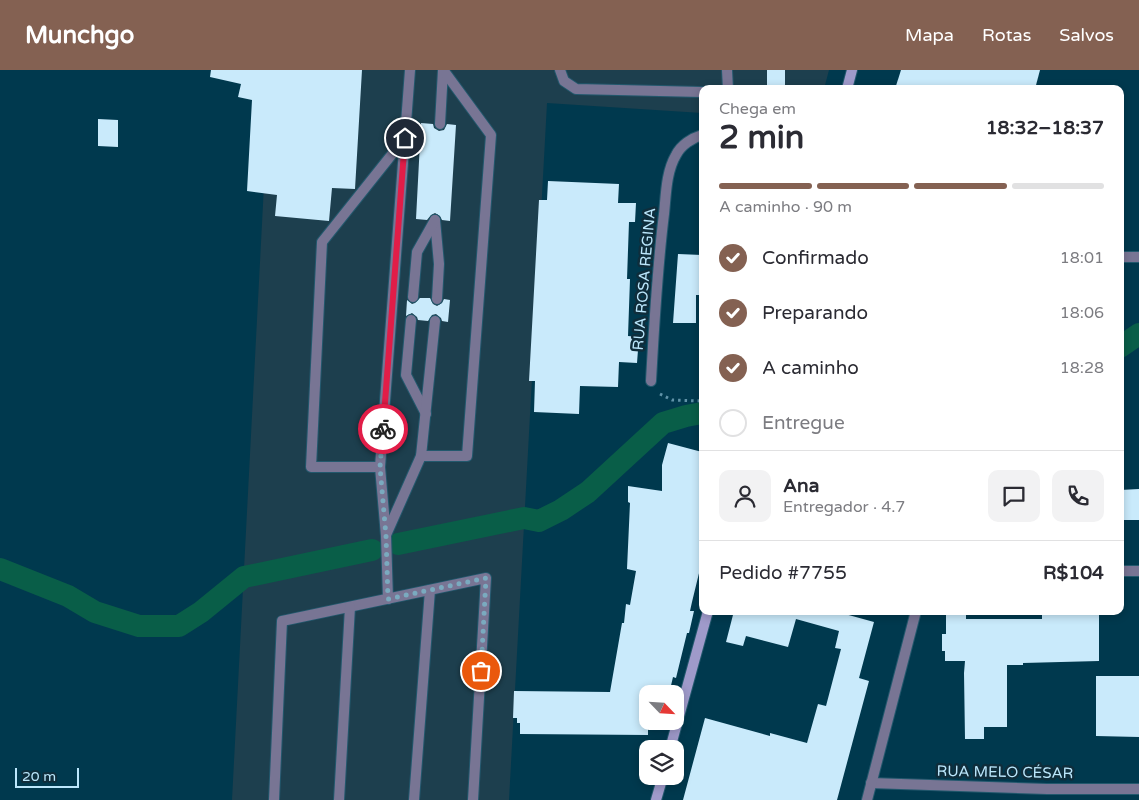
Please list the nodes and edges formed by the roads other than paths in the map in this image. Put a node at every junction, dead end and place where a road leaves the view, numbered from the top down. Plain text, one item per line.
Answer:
1 (410, 70) edge
2 (560, 70) edge
3 (727, 70) edge
4 (852, 70) edge
5 (443, 71) edge
6 (728, 85) edge
7 (848, 85) edge
8 (699, 92) edge
9 (440, 124) dead end
10 (699, 136) edge
11 (405, 138) junction
12 (1124, 257) edge
13 (1139, 257) edge
14 (413, 297) dead end
15 (437, 299) dead end
16 (411, 320) dead end
17 (435, 321) dead end
18 (651, 382) road end
19 (426, 414) junction
20 (421, 456) junction
21 (380, 467) junction
22 (386, 536) junction
23 (1124, 571) edge
24 (1139, 571) edge
25 (430, 590) junction
26 (388, 599) junction
27 (350, 607) junction
28 (707, 615) edge
29 (915, 615) edge
30 (672, 740) edge
31 (871, 783) junction
32 (660, 785) edge
33 (1139, 788) edge
34 (274, 800) edge
35 (339, 800) edge
36 (414, 800) edge
37 (473, 800) edge
38 (656, 800) edge
39 (867, 800) edge

1 - 11 street
2 - 8 street
3 - 6 street
4 - 7 street
5 - 9 street
5 - 20 street
10 - 18 street, RUA ROSA REGINA
11 - 21 street
11 - 21 street
12 - 13 street
14 - 15 street
16 - 19 street
17 - 19 street
19 - 20 street
20 - 22 street
21 - 22 street
22 - 26 street
23 - 24 street
25 - 26 street
25 - 36 street
25 - 37 street
26 - 27 street
27 - 34 street
27 - 35 street
28 - 30 street
29 - 31 street
31 - 33 street, RUA MELO CÉSAR
31 - 39 street
32 - 38 street

